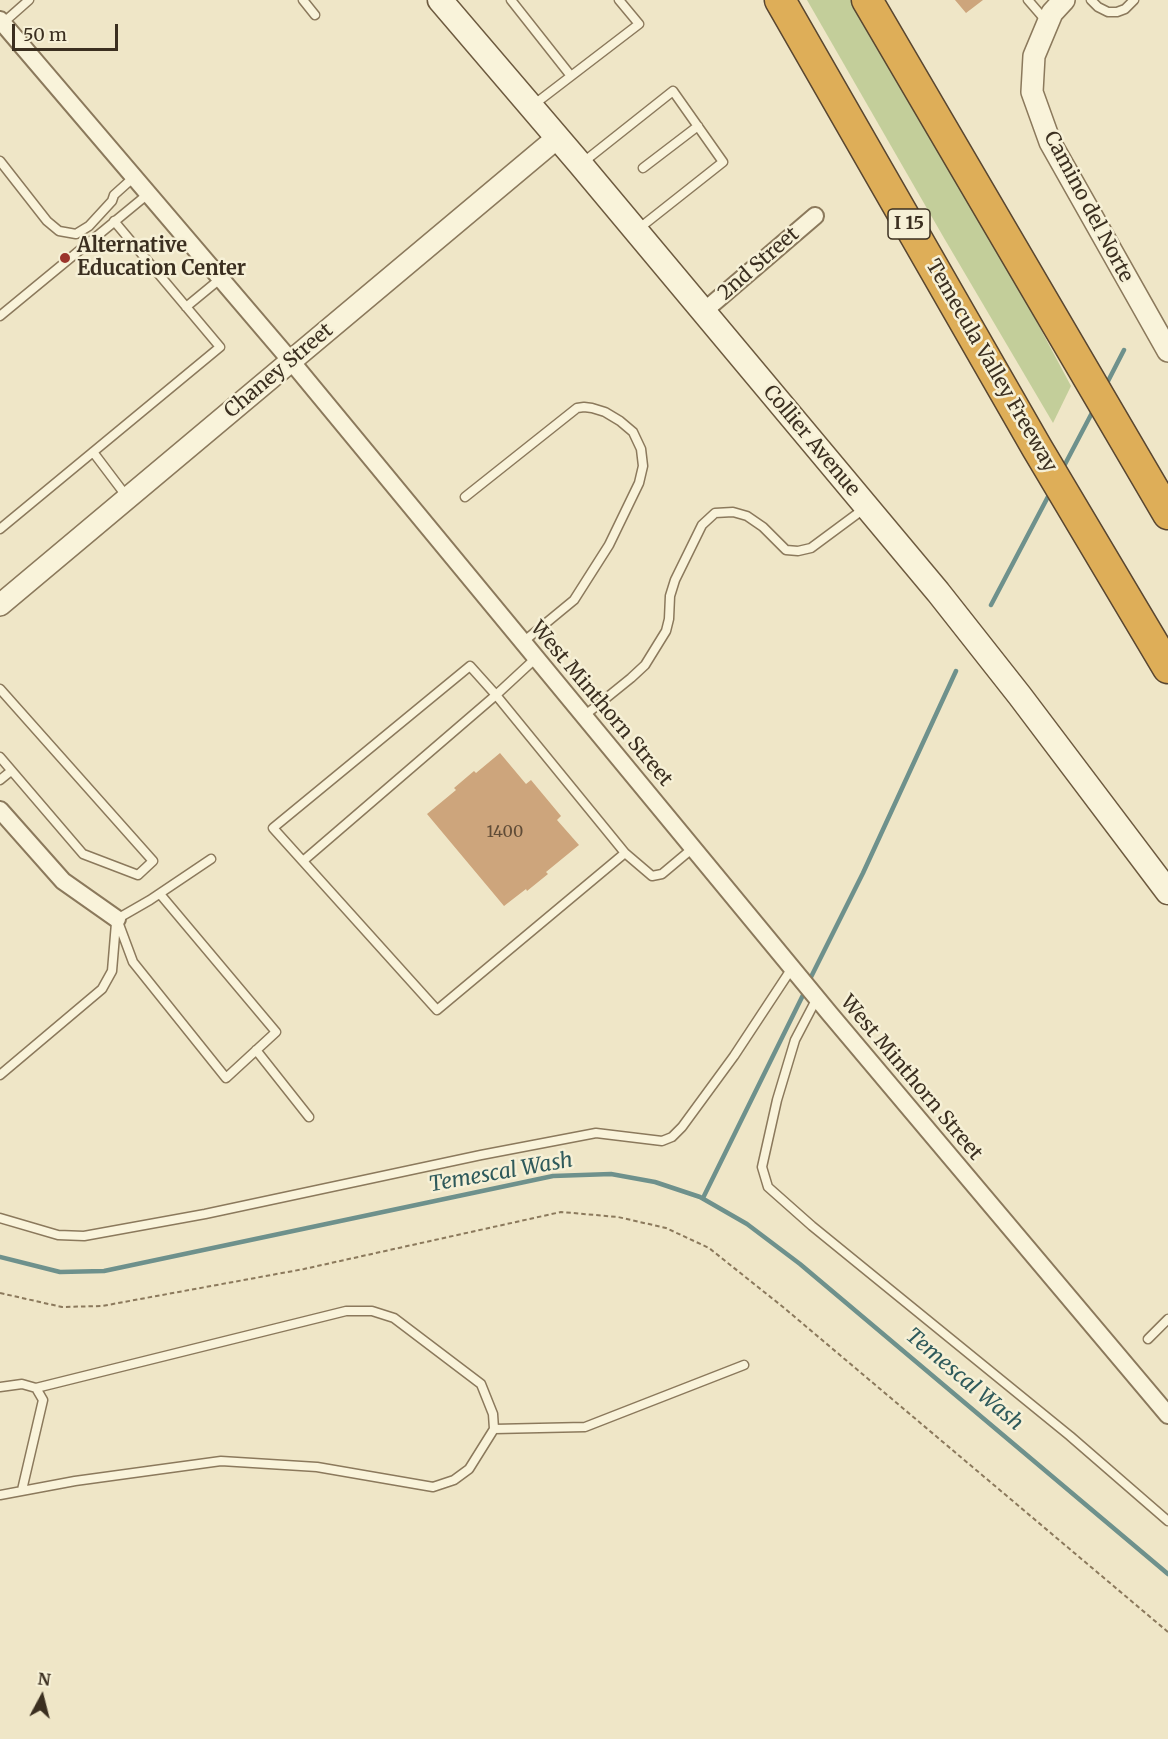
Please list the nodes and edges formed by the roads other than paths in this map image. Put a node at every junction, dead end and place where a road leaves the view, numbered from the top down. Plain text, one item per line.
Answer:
1 (29, 0) edge
2 (303, 0) edge
3 (440, 0) edge
4 (511, 0) edge
5 (619, 0) edge
6 (780, 0) edge
7 (867, 0) edge
8 (1028, 0) edge
9 (1064, 0) edge
10 (1091, 0) edge
11 (1134, 0) edge
12 (315, 15) dead end
13 (1, 22) edge
14 (1048, 23) junction
15 (570, 76) junction
16 (531, 106) junction
17 (698, 126) junction
18 (557, 138) junction
19 (0, 160) edge
20 (581, 165) junction
21 (643, 168) dead end
22 (134, 177) junction
23 (148, 194) junction
24 (815, 216) dead end
25 (114, 221) junction
26 (636, 231) junction
27 (220, 279) junction
28 (186, 308) junction
29 (703, 312) junction
30 (0, 316) edge
31 (1168, 351) edge
32 (291, 361) junction
33 (93, 452) junction
34 (465, 497) dead end
35 (128, 498) junction
36 (867, 507) junction
37 (1168, 514) edge
38 (0, 529) edge
39 (5, 597) edge
40 (523, 642) junction
41 (536, 658) junction
42 (1168, 668) edge
43 (0, 689) edge
44 (496, 695) junction
45 (584, 716) junction
46 (0, 757) edge
47 (11, 771) junction
48 (0, 780) edge
49 (0, 810) edge
50 (693, 848) junction
51 (625, 853) junction
52 (212, 858) dead end
53 (303, 861) junction
54 (1168, 892) edge
55 (160, 894) junction
56 (117, 919) junction
57 (787, 963) junction
58 (817, 998) junction
59 (256, 1050) junction
60 (0, 1075) edge
61 (309, 1118) dead end
62 (0, 1218) edge
63 (1168, 1319) edge
64 (1148, 1339) dead end
65 (744, 1365) dead end
66 (0, 1387) edge
67 (36, 1388) junction
68 (1168, 1416) edge
69 (494, 1429) junction
70 (22, 1490) junction
71 (0, 1495) edge
72 (1168, 1521) edge

1 - 13 lane
2 - 12 lane
3 - 16 main road, Collier Avenue
4 - 15 lane
5 - 15 lane
6 - 42 highway, Temecula Valley Freeway / I 15
7 - 37 highway
8 - 14 lane
9 - 14 street
10 - 11 lane
13 - 22 street, West Minthorn Street
14 - 31 street, Camino del Norte
15 - 16 lane
16 - 18 main road, Collier Avenue
17 - 20 lane
17 - 21 lane
17 - 26 lane
18 - 20 main road, Collier Avenue
18 - 32 street, Chaney Street
19 - 22 lane
20 - 26 main road, Collier Avenue
22 - 23 street, West Minthorn Street
23 - 25 lane
23 - 27 street, West Minthorn Street
24 - 29 street, 2nd Street
25 - 28 lane
25 - 30 lane
26 - 29 main road, Collier Avenue
27 - 28 lane
27 - 32 street, West Minthorn Street
28 - 33 lane
29 - 36 main road, Collier Avenue
32 - 35 street, Chaney Street
32 - 40 street, West Minthorn Street
33 - 35 lane
33 - 38 lane
34 - 40 lane
35 - 39 street, Chaney Street
36 - 45 lane
36 - 54 main road, Collier Avenue
40 - 41 street, West Minthorn Street
41 - 44 lane
41 - 45 street, West Minthorn Street
43 - 47 lane
44 - 51 lane
44 - 53 lane
44 - 53 lane
45 - 50 street, West Minthorn Street
46 - 47 lane
47 - 48 lane
49 - 56 street
50 - 51 lane
50 - 57 street, West Minthorn Street
51 - 53 lane
52 - 55 lane
55 - 56 lane
55 - 59 lane
56 - 59 lane
56 - 60 lane
57 - 58 street, West Minthorn Street
57 - 62 lane
58 - 68 street, West Minthorn Street
58 - 72 lane
59 - 61 lane
63 - 64 lane
65 - 69 lane
66 - 67 lane
67 - 69 lane
67 - 70 lane
69 - 70 lane
70 - 71 lane

